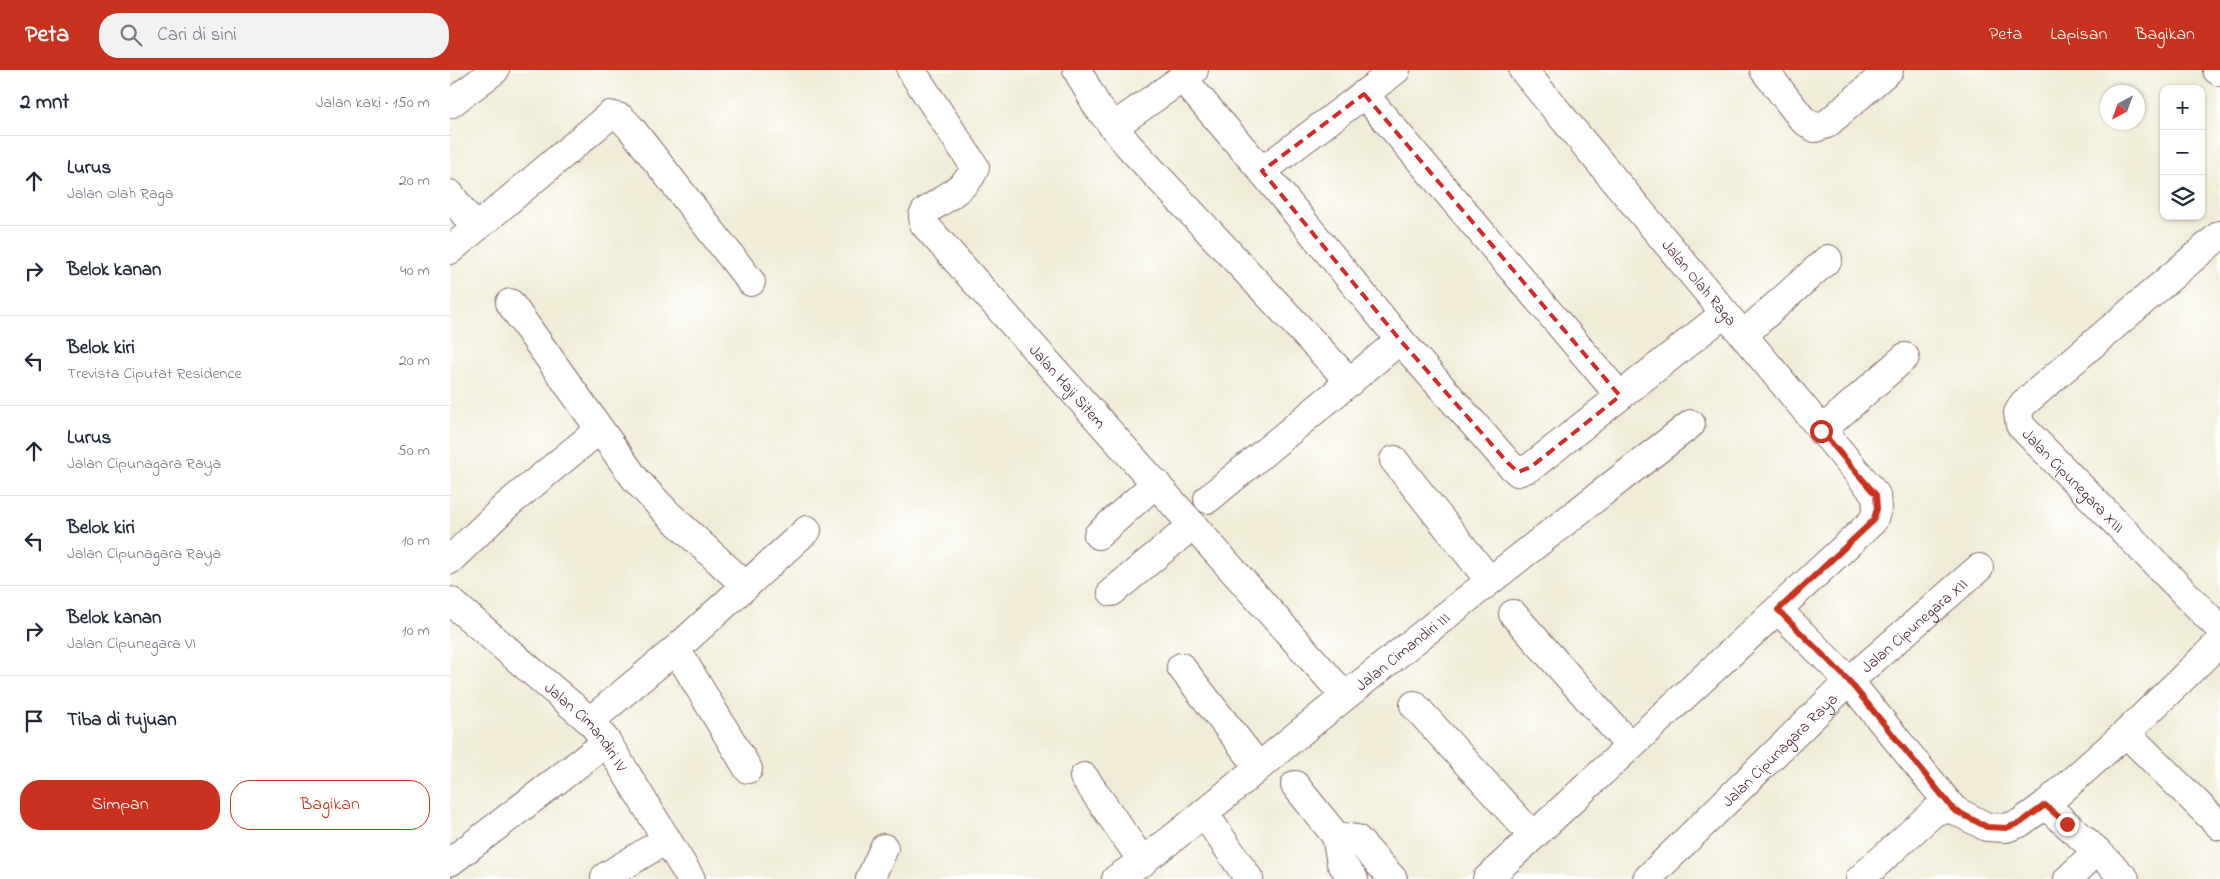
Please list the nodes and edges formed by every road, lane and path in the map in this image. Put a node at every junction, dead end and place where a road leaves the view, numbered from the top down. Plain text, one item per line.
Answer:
1 (495, 70) edge
2 (911, 70) edge
3 (1077, 70) edge
4 (1396, 70) edge
5 (1523, 70) edge
6 (1764, 70) edge
7 (1890, 70) edge
8 (2217, 70) edge
9 (2220, 72) edge
10 (1189, 74) edge
11 (1364, 94) junction
12 (450, 104) edge
13 (1113, 127) junction
14 (1262, 171) junction
15 (450, 194) edge
16 (475, 228) junction
17 (2220, 235) edge
18 (450, 250) edge
19 (1828, 259) dead end
20 (751, 282) dead end
21 (510, 303) dead end
22 (1725, 313) junction
23 (1743, 335) junction
24 (1400, 340) junction
25 (1905, 357) dead end
26 (1350, 382) junction
27 (1620, 396) junction
28 (1691, 424) dead end
29 (599, 430) junction
30 (1821, 431) junction
31 (1394, 460) dead end
32 (1156, 484) junction
33 (1208, 499) dead end
34 (1193, 524) junction
35 (807, 530) dead end
36 (1098, 535) dead end
37 (450, 560) edge
38 (1979, 568) dead end
39 (1489, 580) junction
40 (746, 586) junction
41 (1112, 592) dead end
42 (450, 601) edge
43 (1778, 610) junction
44 (1513, 614) dead end
45 (2220, 629) edge
46 (2220, 642) edge
47 (676, 649) junction
48 (1181, 668) dead end
49 (1849, 681) junction
50 (1345, 696) junction
51 (1414, 705) dead end
52 (598, 731) junction
53 (2126, 733) junction
54 (1630, 746) junction
55 (1258, 766) junction
56 (748, 769) dead end
57 (1084, 777) dead end
58 (1295, 784) dead end
59 (2045, 805) junction
60 (1954, 810) junction
61 (1204, 814) junction
62 (2220, 826) edge
63 (1336, 836) junction
64 (1533, 836) junction
65 (667, 839) junction
66 (884, 848) dead end
67 (2098, 851) junction
68 (450, 862) edge
69 (1143, 862) junction
70 (604, 877) dead end
71 (1862, 878) edge
72 (691, 879) edge
73 (870, 879) edge
74 (1116, 879) edge
75 (1249, 879) edge
76 (1354, 879) edge
77 (1393, 879) edge
78 (1487, 879) edge
79 (1647, 879) edge
80 (2068, 879) edge
81 (2125, 879) edge

1 - 12 street
2 - 32 street, Jalan Haji Sitem
3 - 13 street
4 - 11 street
5 - 22 street, Jalan Olah Raga
6 - 7 street
8 - 9 street
10 - 13 street
10 - 14 street
11 - 14 street
11 - 27 street
13 - 26 street
14 - 24 street
15 - 16 street
16 - 18 street
16 - 20 street
17 - 45 street, Jalan Cipunegara XIII
19 - 23 street
21 - 29 street
22 - 23 street, Jalan Olah Raga
22 - 27 street
23 - 30 street, Jalan Olah Raga
24 - 26 street
24 - 27 street
25 - 30 street
26 - 33 street
28 - 39 street, Jalan Cimandiri III
29 - 37 street
29 - 40 street
30 - 43 street, Jalan Olah Raga
31 - 39 street
32 - 34 street, Jalan Haji Sitem
32 - 36 street
34 - 41 street
34 - 50 street, Jalan Haji Sitem
35 - 40 street
38 - 49 street, Jalan Cipunegara XII
39 - 50 street, Jalan Cimandiri III
40 - 47 street
42 - 52 street, Jalan Cimandiri IV
43 - 49 street
43 - 54 street
44 - 54 street
46 - 53 street, Jalan Cipunagara Raya
47 - 52 street
47 - 56 street
48 - 55 street
49 - 60 street, Jalan Cipunagara Raya
49 - 79 street, Jalan Cipunagara Raya
50 - 55 street, Jalan Cimandiri III
51 - 64 street
52 - 65 street, Jalan Cimandiri IV
52 - 68 street
53 - 59 street, Jalan Cipunagara Raya
53 - 62 street
54 - 64 street
55 - 61 street, Jalan Cimandiri III
57 - 69 street
58 - 63 street
59 - 60 street, Jalan Cipunagara Raya
59 - 67 street
60 - 71 street
61 - 69 street, Jalan Cimandiri III
61 - 75 street
63 - 76 street
63 - 77 street
64 - 78 street
65 - 70 street
65 - 72 street, Jalan Cimandiri IV
66 - 73 street
67 - 80 street
67 - 81 street
69 - 74 street, Jalan Cimandiri III

